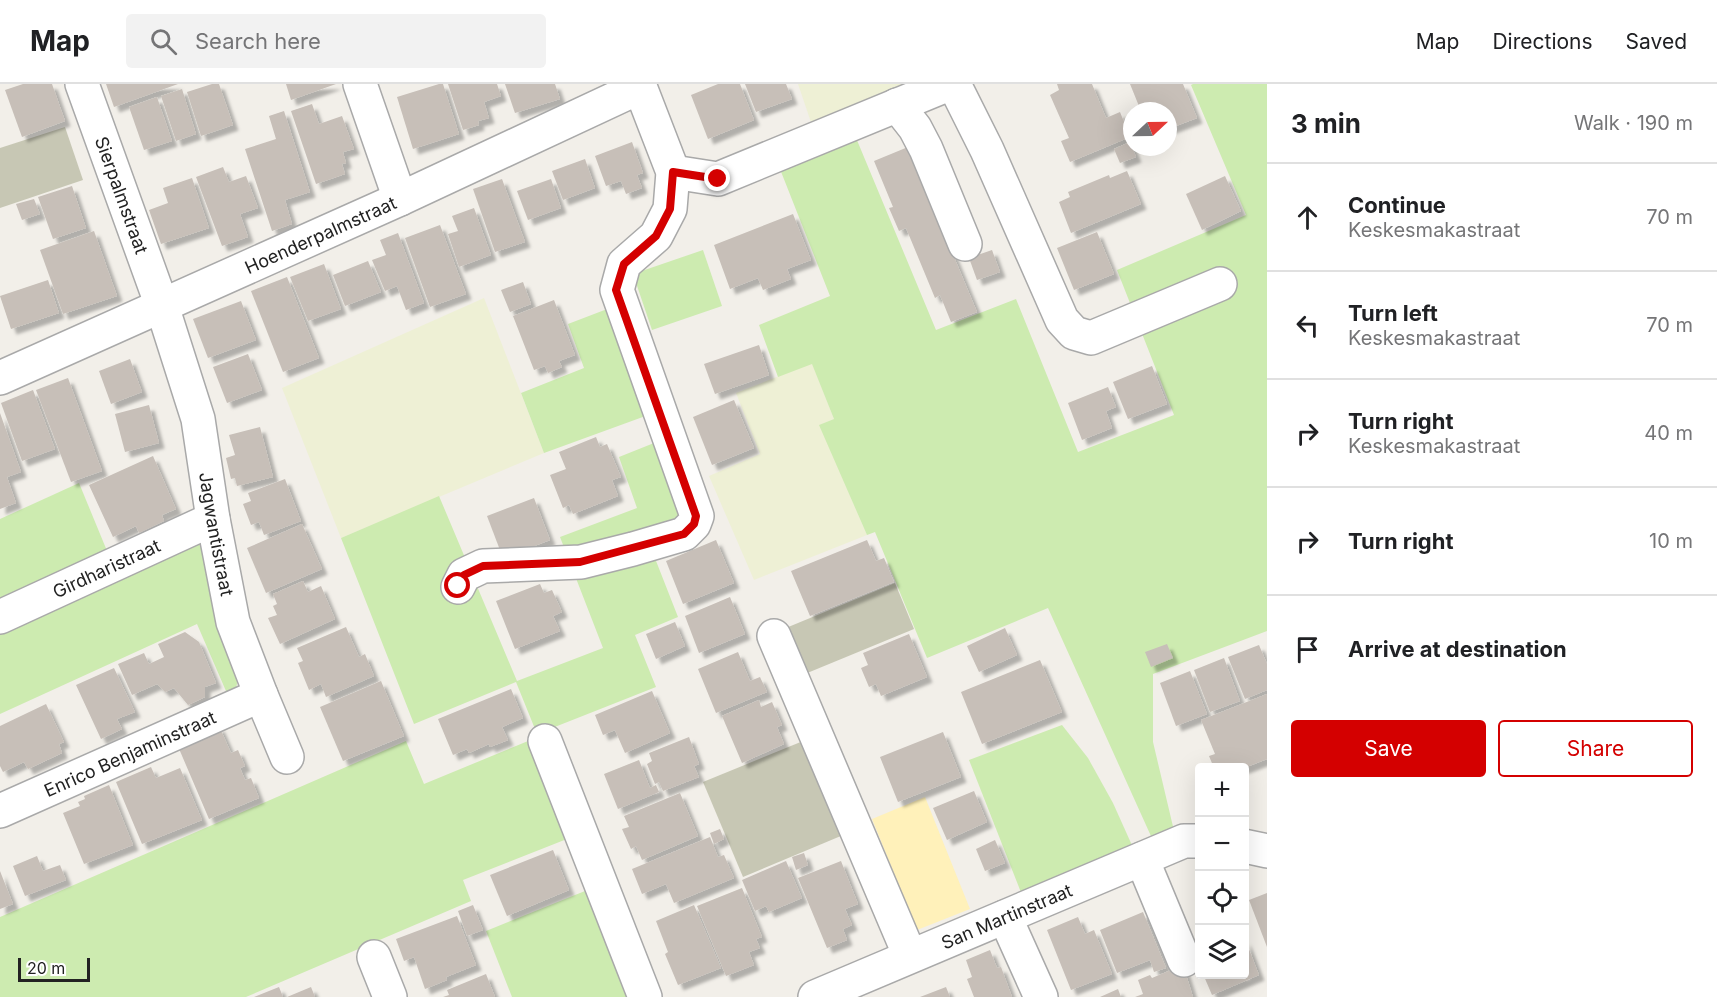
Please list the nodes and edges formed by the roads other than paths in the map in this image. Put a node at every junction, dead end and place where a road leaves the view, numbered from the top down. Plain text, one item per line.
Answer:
1 (82, 84) edge
2 (360, 84) edge
3 (949, 84) edge
4 (954, 84) edge
5 (640, 86) edge
6 (897, 105) junction
7 (673, 172) junction
8 (400, 199) junction
9 (965, 244) dead end
10 (1220, 284) dead end
11 (162, 306) junction
12 (0, 378) edge
13 (213, 519) junction
14 (458, 586) dead end
15 (0, 617) edge
16 (774, 636) dead end
17 (261, 695) junction
18 (545, 741) dead end
19 (287, 757) dead end
20 (0, 812) edge
21 (1195, 841) edge
22 (1249, 847) edge
23 (1267, 851) edge
24 (1142, 859) junction
25 (1005, 917) junction
26 (910, 956) junction
27 (374, 957) dead end
28 (1184, 960) dead end
29 (872, 986) edge
30 (390, 997) edge
31 (645, 997) edge
32 (815, 997) edge
33 (1041, 997) edge

1 - 11 street, Sierpalmstraat
2 - 8 street
3 - 6 street
4 - 10 street
5 - 7 street
5 - 8 street, Hoenderpalmstraat
6 - 7 street
6 - 9 street
7 - 14 street
8 - 11 street, Hoenderpalmstraat
11 - 12 street, Hoenderpalmstraat
11 - 13 street, Jagwantistraat
13 - 15 street, Girdharistraat
13 - 17 street, Jagwantistraat
16 - 26 street
17 - 19 street, Jagwantistraat
17 - 20 street, Enrico Benjaminstraat
18 - 31 street
21 - 24 street, San Martinstraat
22 - 23 street
24 - 25 street, San Martinstraat
24 - 28 street
25 - 26 street, San Martinstraat
25 - 33 street
26 - 29 street, San Martinstraat
27 - 30 street
29 - 32 street, San Martinstraat

